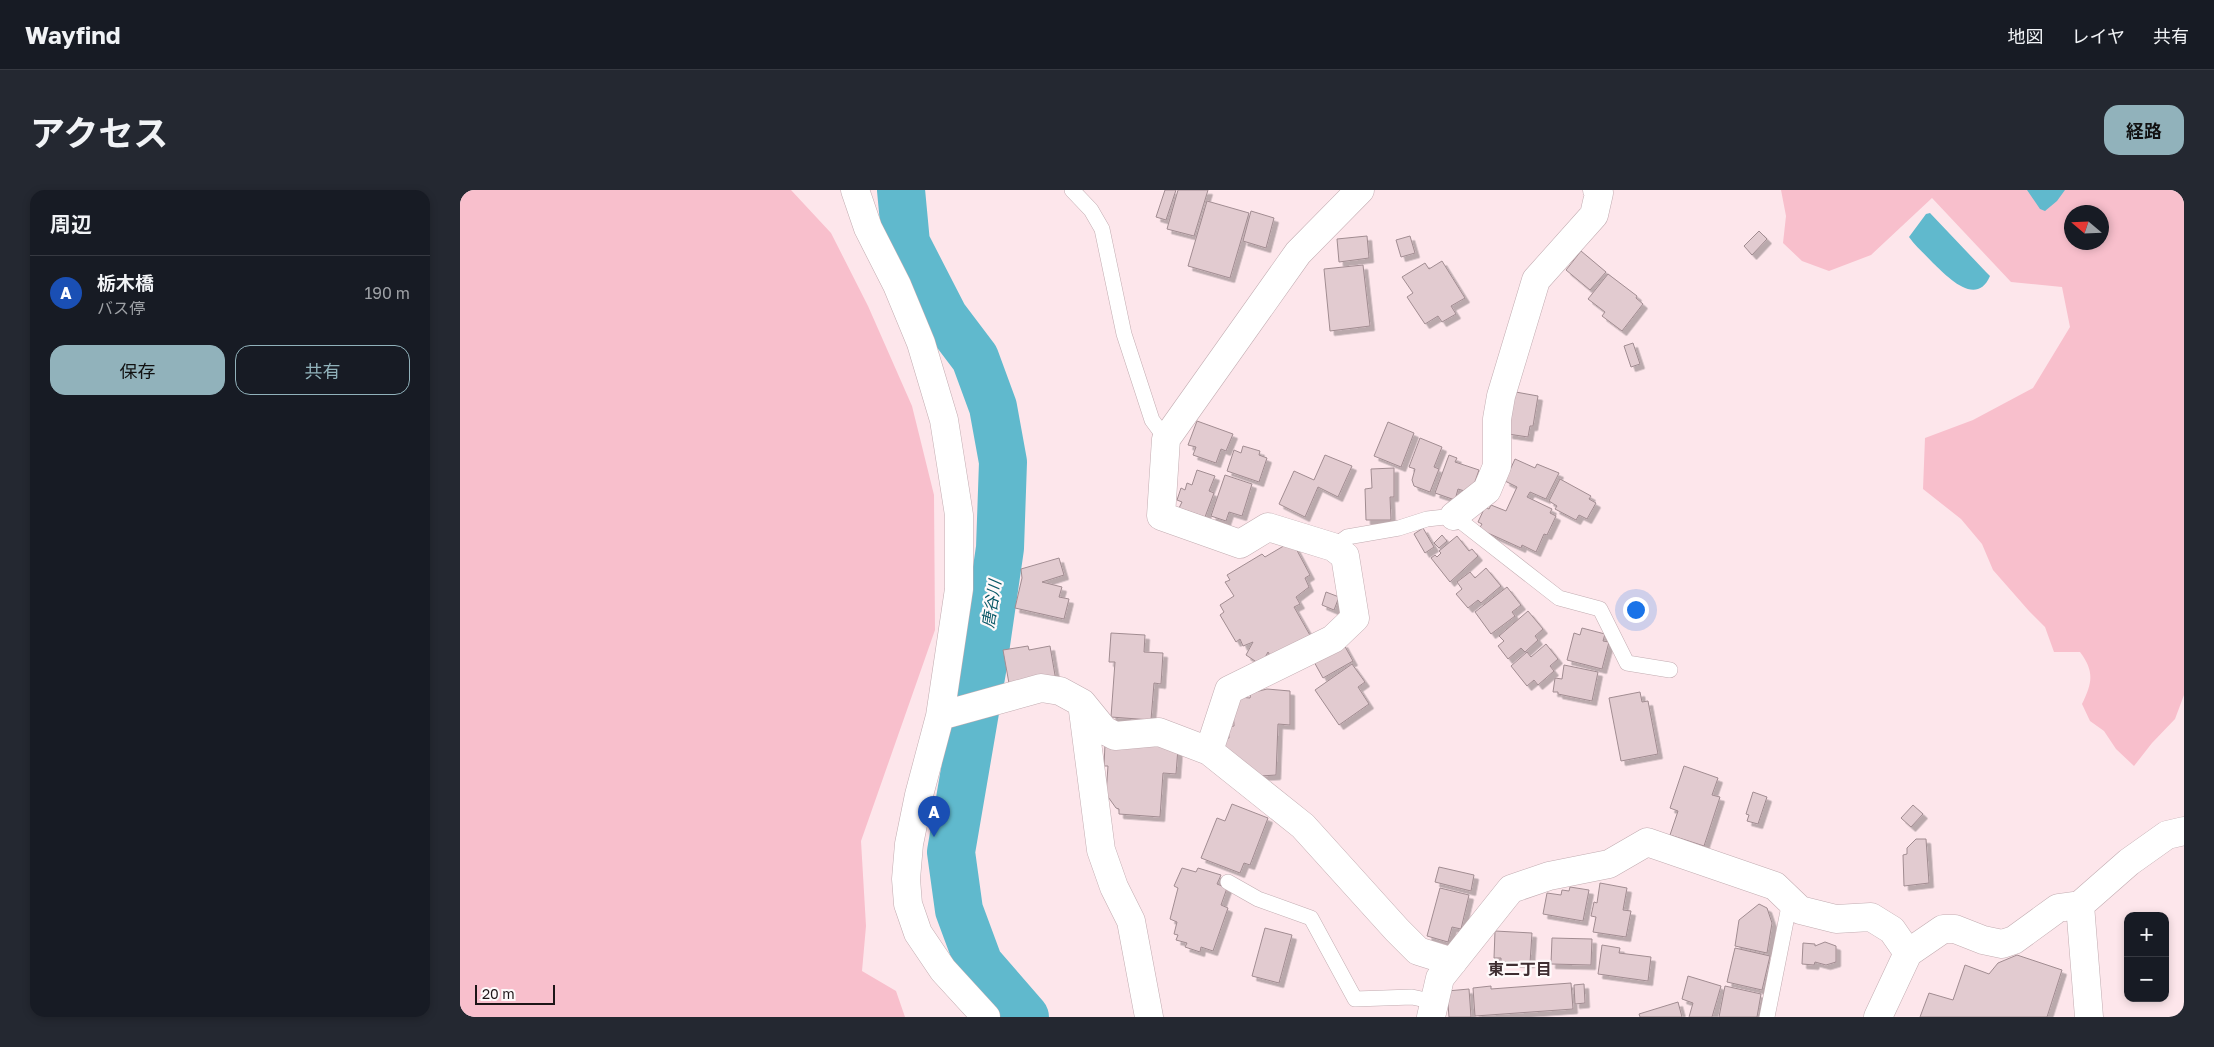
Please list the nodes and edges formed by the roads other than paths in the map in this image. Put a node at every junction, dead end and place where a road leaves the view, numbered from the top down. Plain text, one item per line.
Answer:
1 (1072, 190) edge
2 (1360, 190) edge
3 (1596, 190) edge
4 (858, 192) edge
5 (1166, 439) junction
6 (1454, 516) junction
7 (1333, 547) junction
8 (1670, 670) dead end
9 (1082, 703) junction
10 (940, 716) junction
11 (1209, 751) junction
12 (2184, 831) edge
13 (1228, 882) dead end
14 (1790, 901) junction
15 (2080, 905) junction
16 (1908, 953) junction
17 (1454, 962) junction
18 (1432, 1010) edge
19 (986, 1017) edge
20 (1150, 1017) edge
21 (1768, 1017) edge
22 (1878, 1017) edge
23 (2090, 1017) edge

1 - 5 lane
2 - 5 street
3 - 6 street
4 - 10 street
5 - 7 street
6 - 7 lane
6 - 8 lane
7 - 11 street
9 - 10 street
9 - 11 street
9 - 20 street
10 - 19 street
11 - 17 street
12 - 15 street
13 - 18 lane
14 - 16 street
14 - 17 street
14 - 21 lane
15 - 16 street
15 - 23 street
16 - 22 street
17 - 18 street

